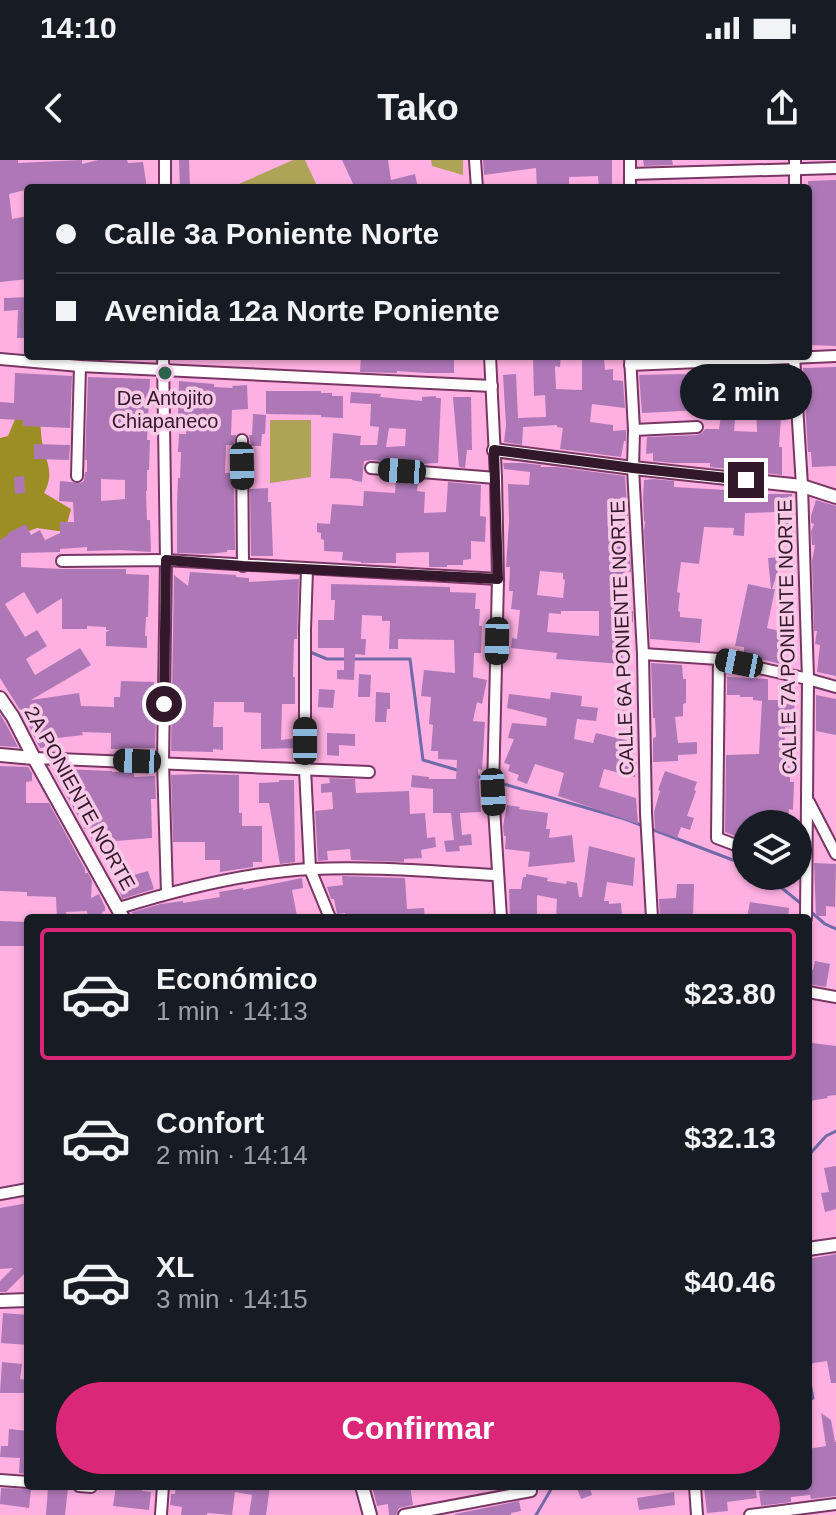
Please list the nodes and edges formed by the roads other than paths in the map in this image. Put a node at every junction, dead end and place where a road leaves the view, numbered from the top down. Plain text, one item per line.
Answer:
1 (165, 160) edge
2 (475, 160) edge
3 (630, 160) edge
4 (795, 164) edge
5 (836, 168) edge
6 (630, 174) junction
7 (165, 184) edge
8 (477, 184) edge
9 (630, 184) edge
10 (836, 356) edge
11 (812, 357) edge
12 (0, 359) edge
13 (163, 360) edge
14 (490, 360) edge
15 (630, 360) edge
16 (794, 360) edge
17 (80, 366) junction
18 (163, 370) junction
19 (492, 386) junction
20 (697, 427) dead end
21 (634, 430) junction
22 (242, 440) dead end
23 (494, 450) junction
24 (371, 468) dead end
25 (633, 468) junction
26 (77, 476) dead end
27 (496, 478) junction
28 (802, 486) junction
29 (836, 497) edge
30 (166, 560) junction
31 (62, 561) dead end
32 (243, 566) junction
33 (307, 569) junction
34 (498, 579) junction
35 (643, 654) junction
36 (719, 659) junction
37 (808, 679) junction
38 (836, 687) edge
39 (0, 698) edge
40 (0, 755) edge
41 (34, 758) junction
42 (163, 762) junction
43 (305, 769) junction
44 (369, 772) dead end
45 (807, 799) junction
46 (806, 810) edge
47 (732, 844) edge
48 (836, 854) edge
49 (310, 869) junction
50 (497, 875) junction
51 (804, 890) edge
52 (167, 893) junction
53 (121, 913) edge
54 (328, 914) edge
55 (501, 914) edge
56 (652, 914) edge
57 (806, 914) edge
58 (812, 993) edge
59 (836, 997) edge
60 (24, 1190) edge
61 (0, 1194) edge
62 (836, 1245) edge
63 (812, 1248) edge
64 (24, 1300) edge
65 (0, 1301) edge
66 (0, 1480) edge
67 (24, 1482) edge
68 (163, 1490) edge
69 (363, 1490) edge
70 (695, 1490) edge
71 (531, 1491) dead end
72 (836, 1504) edge
73 (161, 1514) edge
74 (370, 1515) edge
75 (404, 1515) edge
76 (697, 1515) edge
77 (750, 1515) edge

1 - 7 street
2 - 8 street
3 - 6 street
4 - 5 street
4 - 6 street
6 - 9 street
10 - 11 street
12 - 17 street
13 - 18 street
14 - 19 street
15 - 21 street, CALLE 6A PONIENTE NORTE
16 - 28 street, CALLE 7A PONIENTE NORTE
17 - 18 street
17 - 26 street
18 - 19 street
18 - 30 street
19 - 23 street
20 - 21 street
21 - 25 street, CALLE 6A PONIENTE NORTE
22 - 32 street
23 - 25 street
23 - 27 street
24 - 27 street
25 - 28 street
25 - 35 street, CALLE 6A PONIENTE NORTE
27 - 34 street
28 - 29 street
28 - 37 street, CALLE 7A PONIENTE NORTE
30 - 31 street
30 - 32 street
30 - 42 street
32 - 33 street
33 - 34 street
33 - 43 street
34 - 50 street
35 - 36 street
35 - 56 street, CALLE 6A PONIENTE NORTE
36 - 37 street
36 - 47 street
37 - 38 street
37 - 45 street, CALLE 7A PONIENTE NORTE
39 - 41 street, 2A PONIENTE NORTE
40 - 41 street
41 - 42 street
41 - 53 street, 2A PONIENTE NORTE
42 - 43 street
42 - 52 street
43 - 44 street
43 - 49 street
45 - 46 street, CALLE 7A PONIENTE NORTE
45 - 48 street
49 - 50 street
49 - 52 street
49 - 54 street
50 - 55 street
51 - 57 street, CALLE 7A PONIENTE NORTE
52 - 53 street
58 - 59 street
60 - 61 street
62 - 63 street
64 - 65 street
66 - 67 street
68 - 73 street
69 - 74 street
70 - 76 street
71 - 75 street
72 - 77 street

